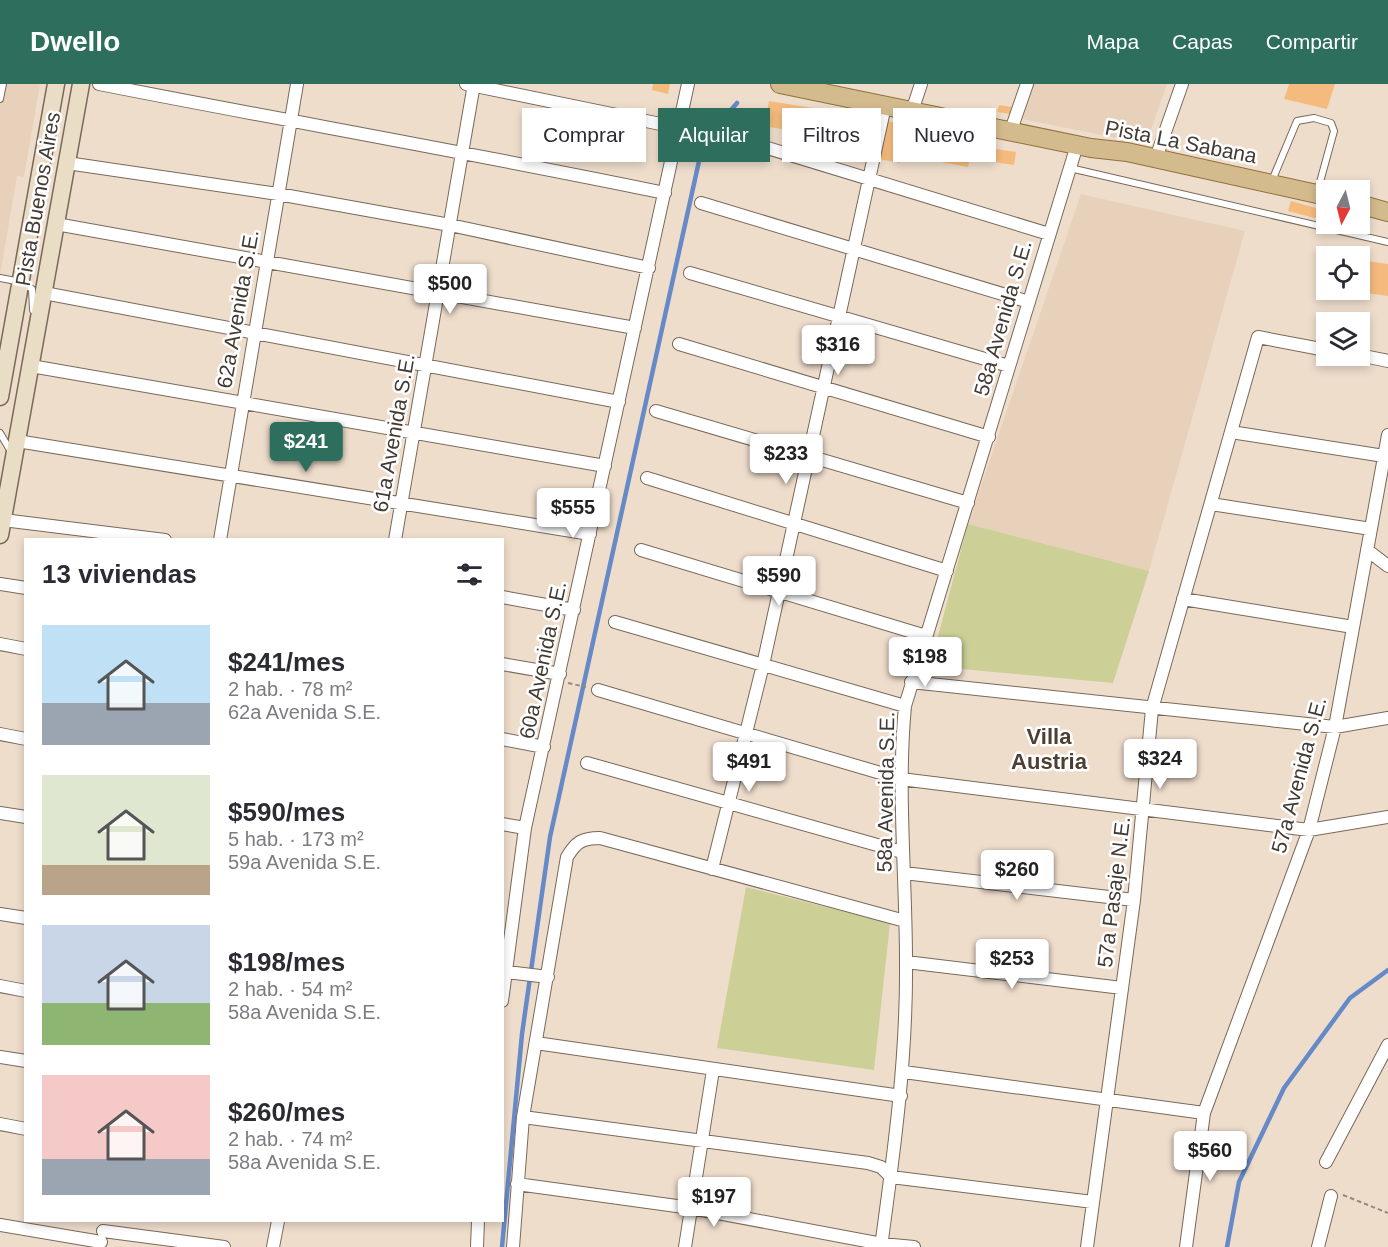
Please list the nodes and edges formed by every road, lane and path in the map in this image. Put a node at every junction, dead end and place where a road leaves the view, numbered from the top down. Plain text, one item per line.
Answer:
1 (3, 84) edge
2 (56, 84) edge
3 (81, 84) edge
4 (99, 84) edge
5 (297, 84) edge
6 (688, 84) edge
7 (783, 84) edge
8 (921, 84) edge
9 (1027, 84) edge
10 (1182, 84) edge
11 (472, 85) edge
12 (825, 89) edge
13 (0, 99) edge
14 (885, 106) junction
15 (684, 108) edge
16 (896, 108) edge
17 (913, 108) edge
18 (291, 122) junction
19 (658, 123) edge
20 (996, 127) edge
21 (1011, 130) junction
22 (1077, 145) junction
23 (770, 150) edge
24 (463, 151) junction
25 (1156, 158) junction
26 (672, 162) edge
27 (67, 163) junction
28 (1070, 168) junction
29 (868, 179) junction
30 (1325, 180) edge
31 (1271, 183) junction
32 (278, 194) junction
33 (665, 194) junction
34 (1316, 194) edge
35 (701, 203) dead end
36 (1370, 207) edge
37 (1388, 212) edge
38 (56, 224) junction
39 (450, 225) junction
40 (1048, 234) junction
41 (1388, 242) edge
42 (853, 249) junction
43 (266, 260) junction
44 (648, 268) junction
45 (690, 273) dead end
46 (0, 278) edge
47 (21, 282) junction
48 (438, 292) junction
49 (44, 293) junction
50 (1029, 302) junction
51 (839, 316) junction
52 (39, 317) junction
53 (635, 328) junction
54 (253, 333) junction
55 (679, 344) dead end
56 (1316, 348) edge
57 (1370, 358) edge
58 (1388, 361) edge
59 (426, 365) junction
60 (31, 366) junction
61 (1009, 366) junction
62 (823, 388) junction
63 (0, 397) edge
64 (242, 402) junction
65 (619, 402) junction
66 (656, 411) dead end
67 (1231, 432) junction
68 (0, 433) edge
69 (414, 433) junction
70 (1388, 435) edge
71 (989, 437) junction
72 (17, 441) junction
73 (808, 456) junction
74 (1384, 456) junction
75 (13, 462) junction
76 (605, 466) junction
77 (230, 476) junction
78 (647, 478) dead end
79 (968, 503) junction
80 (402, 504) junction
81 (1211, 504) junction
82 (793, 523) junction
83 (1, 527) edge
84 (1371, 529) junction
85 (590, 534) junction
86 (140, 538) edge
87 (220, 538) edge
88 (395, 538) edge
89 (641, 550) dead end
90 (1367, 550) junction
91 (1388, 566) edge
92 (947, 571) junction
93 (0, 584) edge
94 (24, 588) edge
95 (779, 591) junction
96 (504, 597) edge
97 (1183, 599) junction
98 (574, 610) junction
99 (615, 622) dead end
100 (1353, 627) junction
101 (926, 636) junction
102 (0, 644) edge
103 (24, 649) edge
104 (504, 664) edge
105 (763, 665) junction
106 (564, 679) junction
107 (911, 682) junction
108 (598, 690) joint
109 (905, 706) junction
110 (1152, 710) junction
111 (1388, 718) edge
112 (1335, 727) junction
113 (0, 734) edge
114 (746, 734) junction
115 (24, 739) edge
116 (504, 739) edge
117 (544, 747) junction
118 (587, 763) dead end
119 (901, 779) junction
120 (730, 803) junction
121 (1143, 807) junction
122 (0, 813) edge
123 (24, 817) edge
124 (1388, 817) edge
125 (504, 824) edge
126 (525, 828) junction
127 (1309, 830) junction
128 (902, 852) junction
129 (712, 869) junction
130 (904, 873) junction
131 (1134, 900) junction
132 (0, 914) edge
133 (24, 918) edge
134 (905, 921) junction
135 (906, 962) junction
136 (507, 972) junction
137 (542, 977) junction
138 (0, 987) edge
139 (1122, 988) junction
140 (504, 989) edge
141 (24, 991) edge
142 (536, 1043) junction
143 (1388, 1045) edge
144 (0, 1057) edge
145 (24, 1061) edge
146 (713, 1070) junction
147 (904, 1072) junction
148 (901, 1096) junction
149 (1107, 1100) junction
150 (1204, 1113) junction
151 (524, 1117) junction
152 (0, 1124) edge
153 (24, 1129) edge
154 (702, 1141) junction
155 (1326, 1162) dead end
156 (891, 1177) junction
157 (518, 1184) junction
158 (1331, 1196) joint
159 (1093, 1202) junction
160 (691, 1208) junction
161 (1388, 1213) edge
162 (278, 1222) edge
163 (478, 1222) edge
164 (0, 1225) edge
165 (103, 1235) edge
166 (881, 1245) edge
167 (224, 1247) edge
168 (273, 1247) edge
169 (477, 1247) edge
170 (513, 1247) edge
171 (685, 1247) edge
172 (914, 1247) edge
173 (1087, 1247) edge
174 (1186, 1247) edge
175 (1318, 1247) edge

1 - 13 lane
2 - 47 main road, Pista Buenos Aires
3 - 27 main road, Pista Buenos Aires
4 - 18 street
5 - 18 street, 62a Avenida S.E.
6 - 15 street, 60a Avenida S.E.
7 - 12 main road, Pista La Sabana
8 - 17 street
9 - 21 street
10 - 25 street
11 - 19 street
11 - 24 street, 61a Avenida S.E.
12 - 14 main road, Pista La Sabana
14 - 16 main road, Pista La Sabana
14 - 29 street
18 - 24 street
18 - 32 street, 62a Avenida S.E.
20 - 21 main road, Pista La Sabana
21 - 22 main road, Pista La Sabana
22 - 25 main road, Pista La Sabana
22 - 28 street, 58a Avenida S.E.
23 - 29 street
24 - 33 street
24 - 39 street, 61a Avenida S.E.
25 - 31 main road, Pista La Sabana
26 - 33 street, 60a Avenida S.E.
27 - 32 street
27 - 38 main road, Pista Buenos Aires
28 - 40 street, 58a Avenida S.E.
28 - 41 lane
29 - 40 street
29 - 42 street
30 - 31 lane
31 - 34 main road, Pista La Sabana
32 - 39 street
32 - 43 street, 62a Avenida S.E.
33 - 44 street, 60a Avenida S.E.
35 - 42 street
36 - 37 main road
38 - 43 street
38 - 49 main road, Pista Buenos Aires
39 - 44 street
39 - 48 street, 61a Avenida S.E.
40 - 50 street, 58a Avenida S.E.
42 - 50 street
42 - 51 street
43 - 48 street
43 - 54 street, 62a Avenida S.E.
44 - 53 street, 60a Avenida S.E.
45 - 51 street
46 - 47 lane
47 - 52 lane
47 - 63 main road, Pista Buenos Aires
48 - 53 street
48 - 59 street, 61a Avenida S.E.
49 - 52 main road, Pista Buenos Aires
49 - 54 street
50 - 61 street, 58a Avenida S.E.
51 - 61 street
51 - 62 street
52 - 60 main road, Pista Buenos Aires
53 - 65 street, 60a Avenida S.E.
54 - 59 street
54 - 64 street, 62a Avenida S.E.
55 - 62 street
56 - 67 street, 57a Pasaje N.E.
57 - 58 street
59 - 65 street
59 - 69 street, 61a Avenida S.E.
60 - 64 street
60 - 72 main road, Pista Buenos Aires
61 - 71 street, 58a Avenida S.E.
62 - 71 street
62 - 73 street
64 - 69 street
64 - 77 street, 62a Avenida S.E.
65 - 76 street, 60a Avenida S.E.
66 - 73 street
67 - 74 street
67 - 81 street, 57a Pasaje N.E.
68 - 75 lane
69 - 76 street
69 - 80 street, 61a Avenida S.E.
70 - 74 street, 57a Avenida S.E.
71 - 79 street, 58a Avenida S.E.
72 - 75 main road, Pista Buenos Aires
72 - 77 street
73 - 79 street
73 - 82 street
74 - 84 street, 57a Avenida S.E.
75 - 83 main road, Pista Buenos Aires
76 - 85 street, 60a Avenida S.E.
77 - 80 street
77 - 87 street, 62a Avenida S.E.
78 - 82 street
79 - 92 street, 58a Avenida S.E.
80 - 85 street
80 - 88 street, 61a Avenida S.E.
81 - 84 street
81 - 97 street, 57a Pasaje N.E.
82 - 92 street
82 - 95 street
83 - 86 street
84 - 90 street, 57a Avenida S.E.
85 - 98 street, 60a Avenida S.E.
89 - 95 street
90 - 91 street
90 - 100 street, 57a Avenida S.E.
92 - 101 street, 58a Avenida S.E.
93 - 94 street
95 - 101 street
95 - 105 street
96 - 98 street
97 - 100 street
97 - 110 street, 57a Pasaje N.E.
98 - 106 street, 60a Avenida S.E.
99 - 105 street
100 - 112 street, 57a Avenida S.E.
101 - 107 street, 58a Avenida S.E.
102 - 103 street
104 - 106 street
105 - 109 street
105 - 114 street
106 - 108 path
106 - 117 street, 60a Avenida S.E.
107 - 109 street, 58a Avenida S.E.
107 - 110 street
108 - 114 street
109 - 119 street, 58a Avenida S.E.
110 - 112 street
110 - 121 street, 57a Pasaje N.E.
111 - 112 street
112 - 127 street, 57a Avenida S.E.
113 - 115 street
114 - 119 street
114 - 120 street
116 - 117 street
117 - 126 street, 60a Avenida S.E.
118 - 120 street
119 - 121 street
119 - 128 street, 58a Avenida S.E.
120 - 128 street
120 - 129 street
121 - 127 street
121 - 131 street, 57a Pasaje N.E.
122 - 123 street
124 - 127 street
125 - 126 street
126 - 136 street, 60a Avenida S.E.
127 - 150 street, 57a Avenida S.E.
128 - 130 street, 58a Avenida S.E.
129 - 134 street
129 - 137 street
130 - 131 street
130 - 134 street, 58a Avenida S.E.
131 - 139 street, 57a Pasaje N.E.
132 - 133 street
134 - 135 street, 58a Avenida S.E.
135 - 139 street
135 - 147 street, 58a Avenida S.E.
136 - 137 street
136 - 140 street, 60a Avenida S.E.
137 - 142 street
138 - 141 street
139 - 149 street, 57a Pasaje N.E.
142 - 146 street
142 - 151 street
143 - 155 street
144 - 145 street
146 - 148 street
146 - 154 street
147 - 148 street, 58a Avenida S.E.
147 - 149 street
148 - 156 street, 58a Avenida S.E.
149 - 150 street
149 - 159 street, 57a Pasaje N.E.
150 - 174 street, 57a Avenida S.E.
151 - 154 street
151 - 157 street
152 - 153 street
154 - 156 street
154 - 160 street
156 - 159 street
156 - 166 street, 58a Avenida S.E.
157 - 160 street
157 - 170 street
158 - 161 path
158 - 175 street
159 - 173 street, 57a Pasaje N.E.
160 - 166 street
160 - 171 street
162 - 168 street
163 - 169 street
164 - 165 street
165 - 167 street
166 - 172 street

